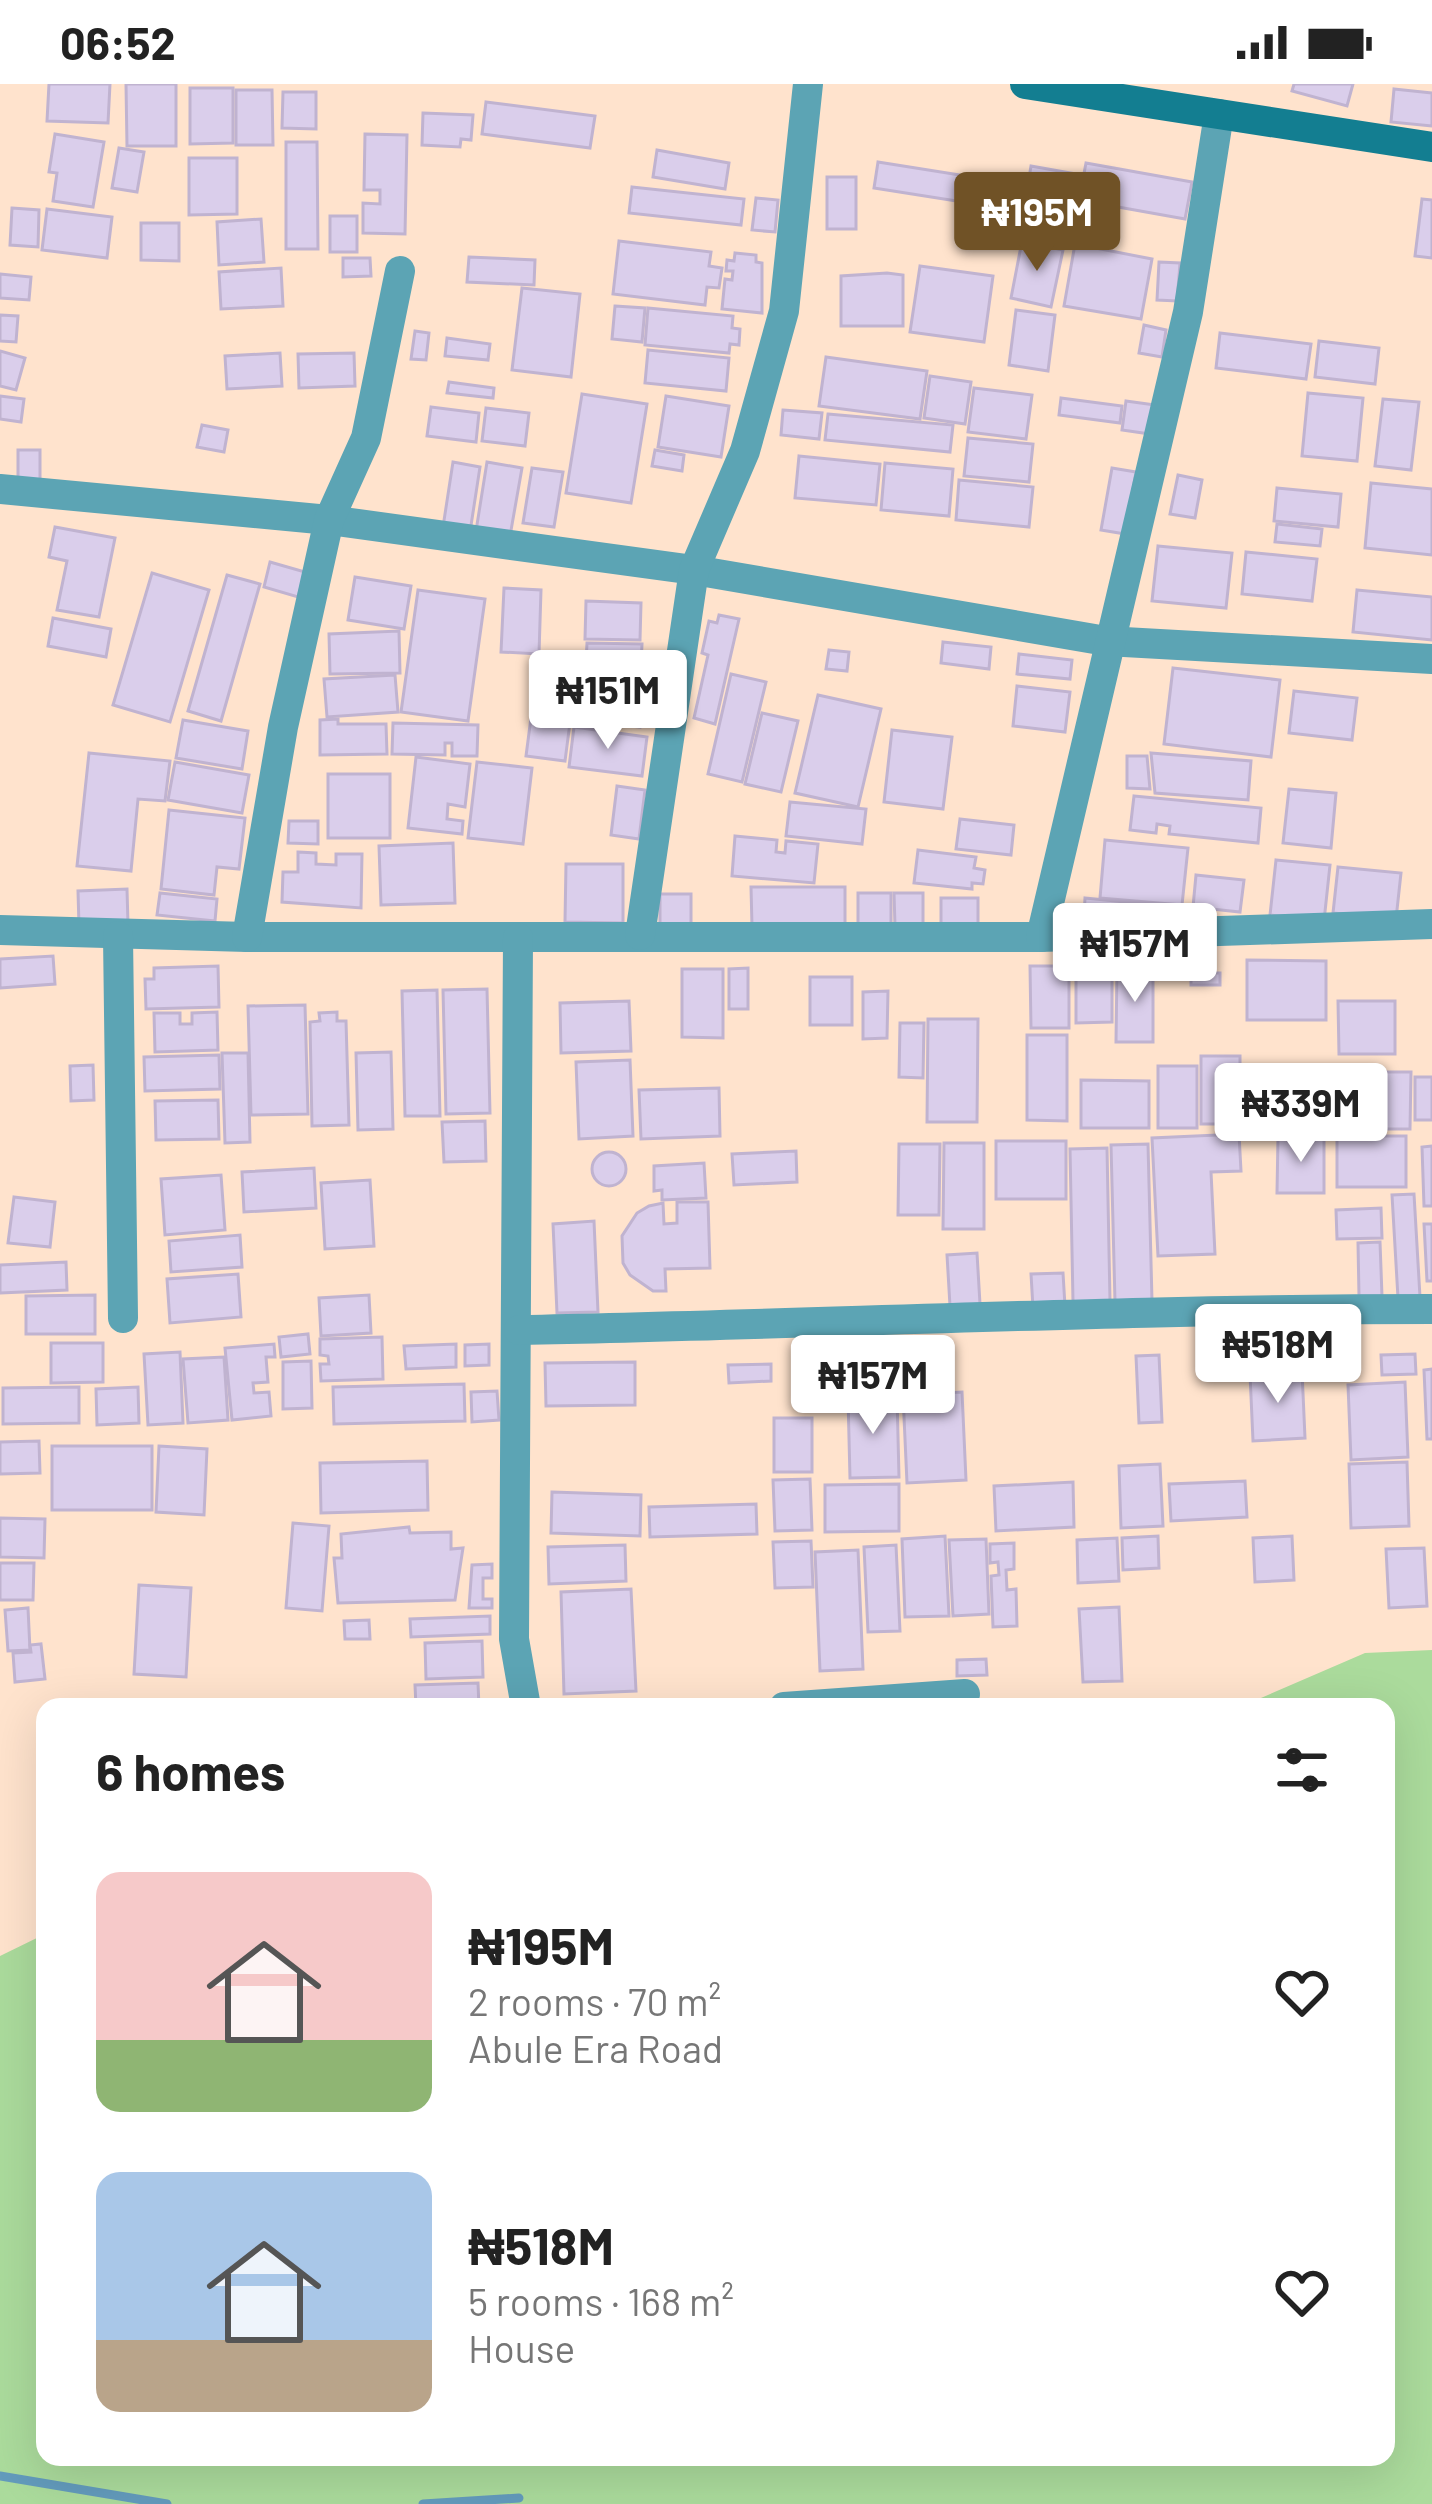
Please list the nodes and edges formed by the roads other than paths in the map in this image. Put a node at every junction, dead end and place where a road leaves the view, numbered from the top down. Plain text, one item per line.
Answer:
1 (808, 84) edge
2 (1025, 84) edge
3 (1219, 114) junction
4 (1432, 147) edge
5 (400, 271) dead end
6 (0, 489) edge
7 (329, 520) junction
8 (694, 570) junction
9 (1106, 641) junction
10 (1432, 659) edge
11 (1432, 924) edge
12 (0, 930) edge
13 (640, 935) junction
14 (118, 936) junction
15 (247, 937) junction
16 (1041, 937) junction
17 (518, 938) junction
18 (1432, 1309) edge
19 (123, 1318) dead end
20 (519, 1330) junction
21 (964, 1694) dead end
22 (524, 1698) edge
23 (909, 1698) edge

1 - 8 street
2 - 3 street
3 - 4 street
3 - 9 street
5 - 7 street
6 - 7 street
7 - 8 street
7 - 15 street
8 - 9 street
8 - 13 street
9 - 10 street
9 - 16 street
11 - 16 street
12 - 14 street
13 - 16 street
13 - 17 street
14 - 15 street
14 - 19 street
15 - 17 street
17 - 20 street
18 - 20 street
20 - 22 street
21 - 23 street

